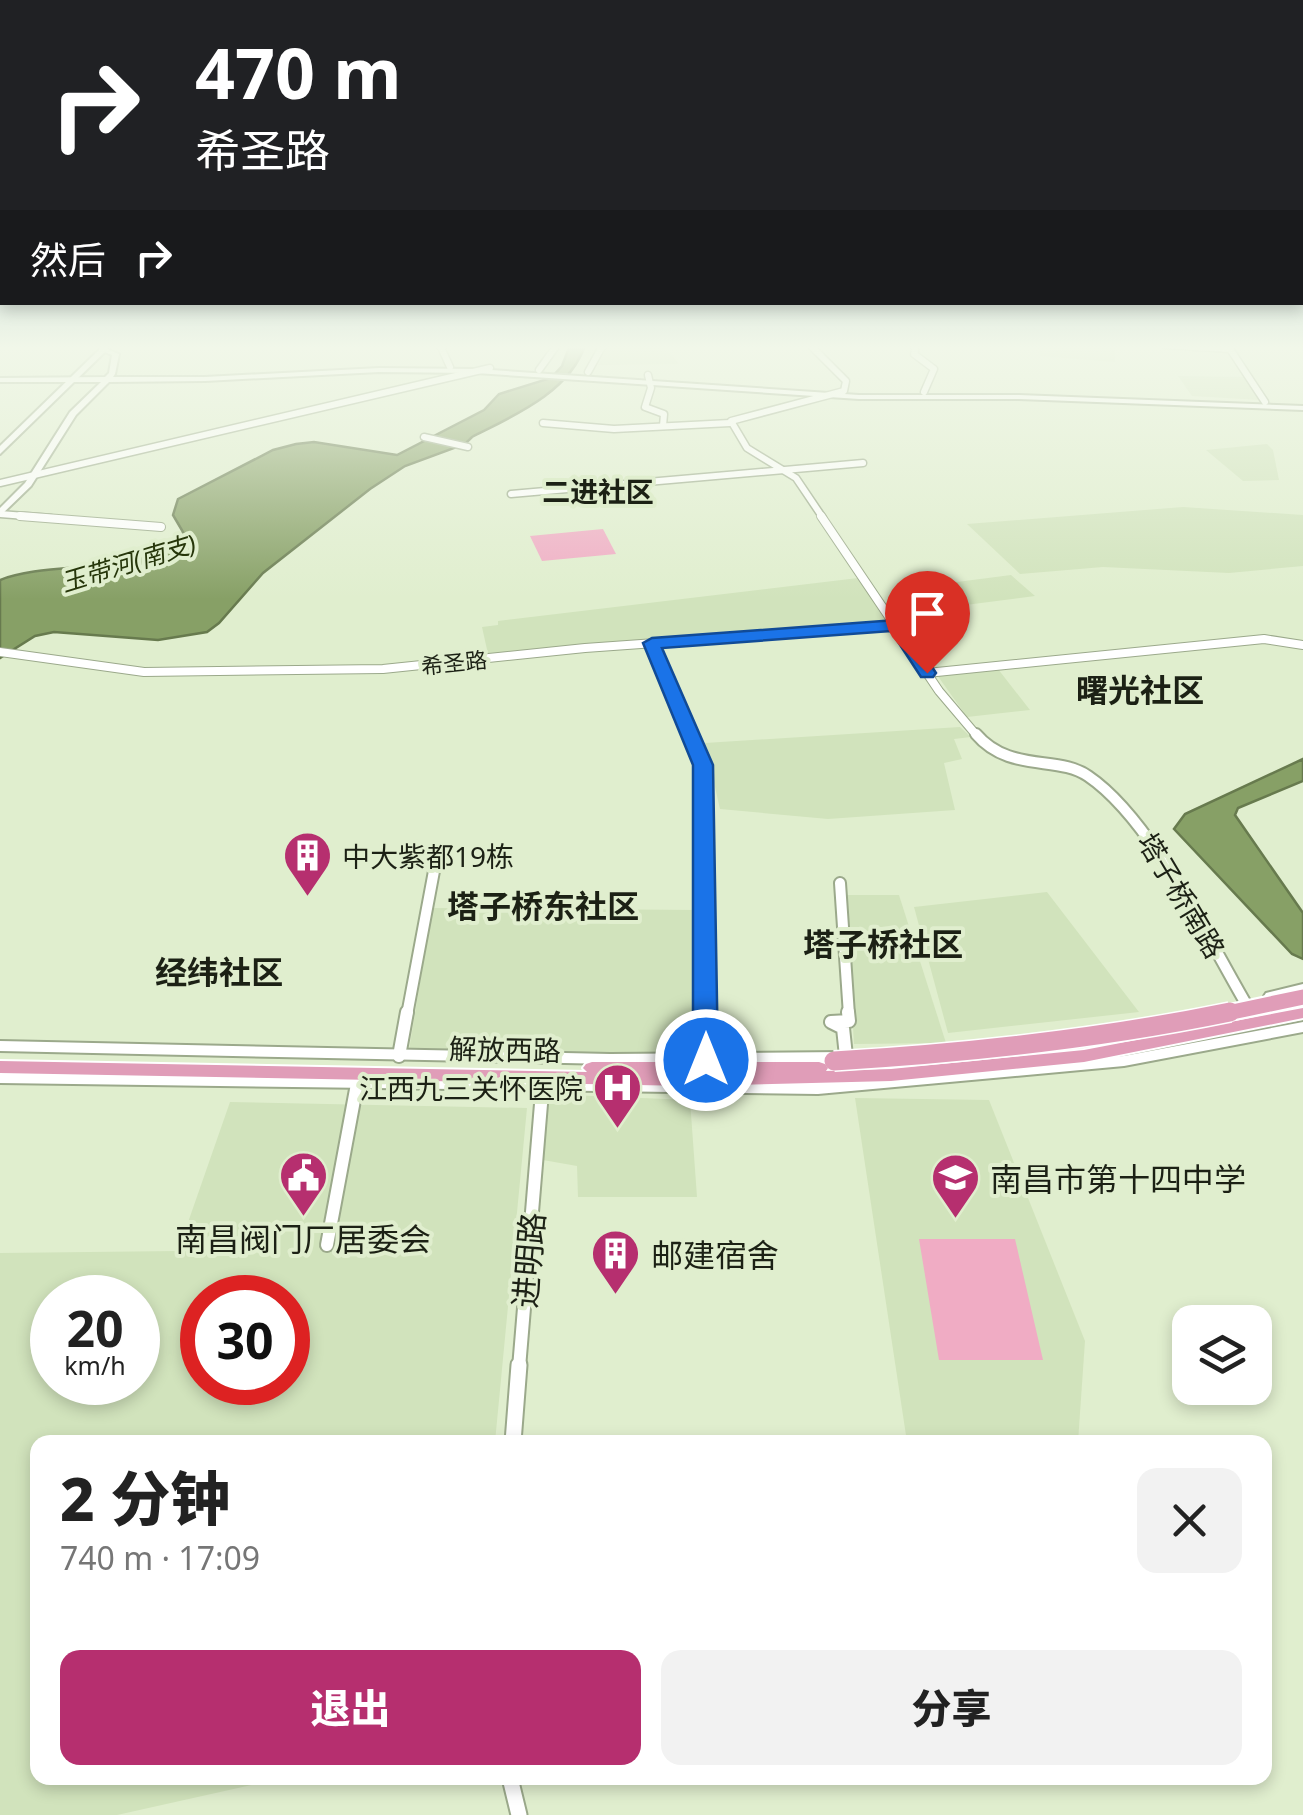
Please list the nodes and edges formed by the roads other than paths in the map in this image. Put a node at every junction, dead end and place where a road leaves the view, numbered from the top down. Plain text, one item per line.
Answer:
1 (22, 430) edge
2 (63, 430) edge
3 (226, 430) edge
4 (734, 430) edge
5 (424, 437) dead end
6 (468, 447) dead end
7 (0, 451) edge
8 (863, 463) dead end
9 (786, 470) junction
10 (33, 475) junction
11 (0, 483) edge
12 (510, 494) dead end
13 (0, 514) edge
14 (161, 527) dead end
15 (896, 626) junction
16 (652, 643) junction
17 (1303, 644) edge
18 (0, 652) edge
19 (927, 673) junction
20 (434, 871) dead end
21 (840, 883) dead end
22 (1301, 995) edge
23 (1249, 1008) junction
24 (1299, 1020) edge
25 (0, 1046) edge
26 (399, 1056) junction
27 (0, 1057) edge
28 (840, 1059) junction
29 (698, 1064) junction
30 (0, 1067) edge
31 (0, 1078) edge
32 (543, 1082) junction
33 (357, 1084) junction
34 (326, 1245) dead end
35 (514, 1435) edge
36 (512, 1785) edge
37 (519, 1815) edge

1 - 7 main road
2 - 10 street
3 - 10 street
4 - 9 street, 塔子桥南路
5 - 6 street
8 - 9 street
9 - 12 street
9 - 15 street, 塔子桥南路
10 - 11 street
10 - 13 street
13 - 14 street
15 - 16 street, 希圣路
15 - 19 street, 塔子桥南路
16 - 18 street, 希圣路
16 - 29 street
17 - 19 street
19 - 23 street, 塔子桥南路
20 - 26 street
21 - 28 street
22 - 23 main road, 解放西路
22 - 28 main road, bridge
23 - 28 main road
23 - 29 main road, 解放西路
24 - 32 main road, 解放西路
24 - 32 main road
25 - 26 main road
26 - 29 main road
27 - 29 main road, 解放西路
28 - 29 main road
30 - 32 main road, 解放西路
31 - 33 main road
32 - 33 main road
32 - 35 street, 进明路
33 - 34 street
36 - 37 street

